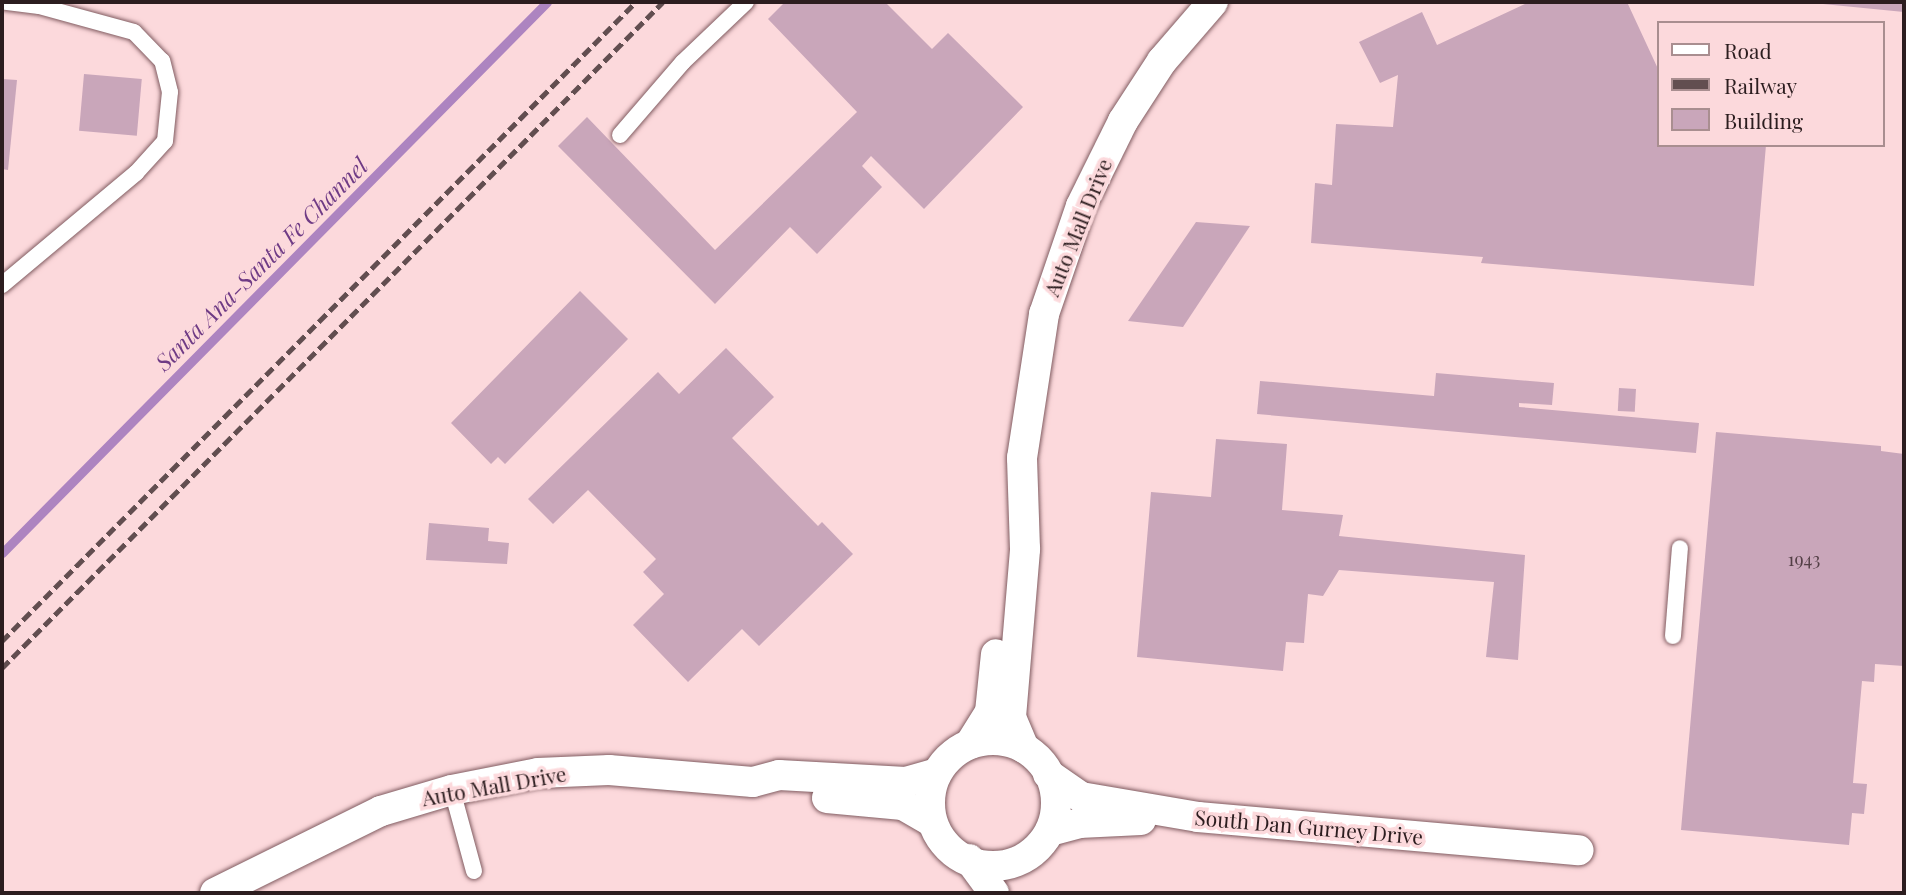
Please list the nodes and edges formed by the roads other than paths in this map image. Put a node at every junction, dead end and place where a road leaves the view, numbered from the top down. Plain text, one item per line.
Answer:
1 (5, 2) edge
2 (746, 2) edge
3 (1213, 2) edge
4 (620, 135) dead end
5 (2, 285) edge
6 (1021, 484) junction
7 (1681, 548) dead end
8 (1673, 636) dead end
9 (970, 744) junction
10 (1024, 748) junction
11 (937, 774) junction
12 (1048, 774) junction
13 (753, 782) junction
14 (452, 790) junction
15 (1198, 817) junction
16 (931, 821) junction
17 (1050, 831) junction
18 (1579, 850) dead end
19 (288, 855) junction
20 (1027, 856) junction
21 (969, 859) junction
22 (474, 871) dead end
23 (215, 893) edge
24 (247, 893) edge
25 (994, 893) edge
26 (1014, 893) edge

1 - 5 lane
2 - 4 lane
3 - 6 street, Auto Mall Drive
6 - 9 street, Auto Mall Drive
6 - 10 street, Auto Mall Drive
7 - 8 lane
9 - 10 street
9 - 11 street
10 - 12 street
11 - 13 street, Auto Mall Drive
11 - 16 street
12 - 15 street, South Dan Gurney Drive
12 - 17 street
13 - 14 street, Auto Mall Drive
13 - 16 street, Auto Mall Drive
14 - 19 street, Auto Mall Drive
14 - 22 lane
15 - 17 street
15 - 18 street, South Dan Gurney Drive
16 - 21 street
17 - 20 street
19 - 23 street, Auto Mall Drive
19 - 24 street, Auto Mall Drive
20 - 21 street
20 - 26 street
21 - 25 street

